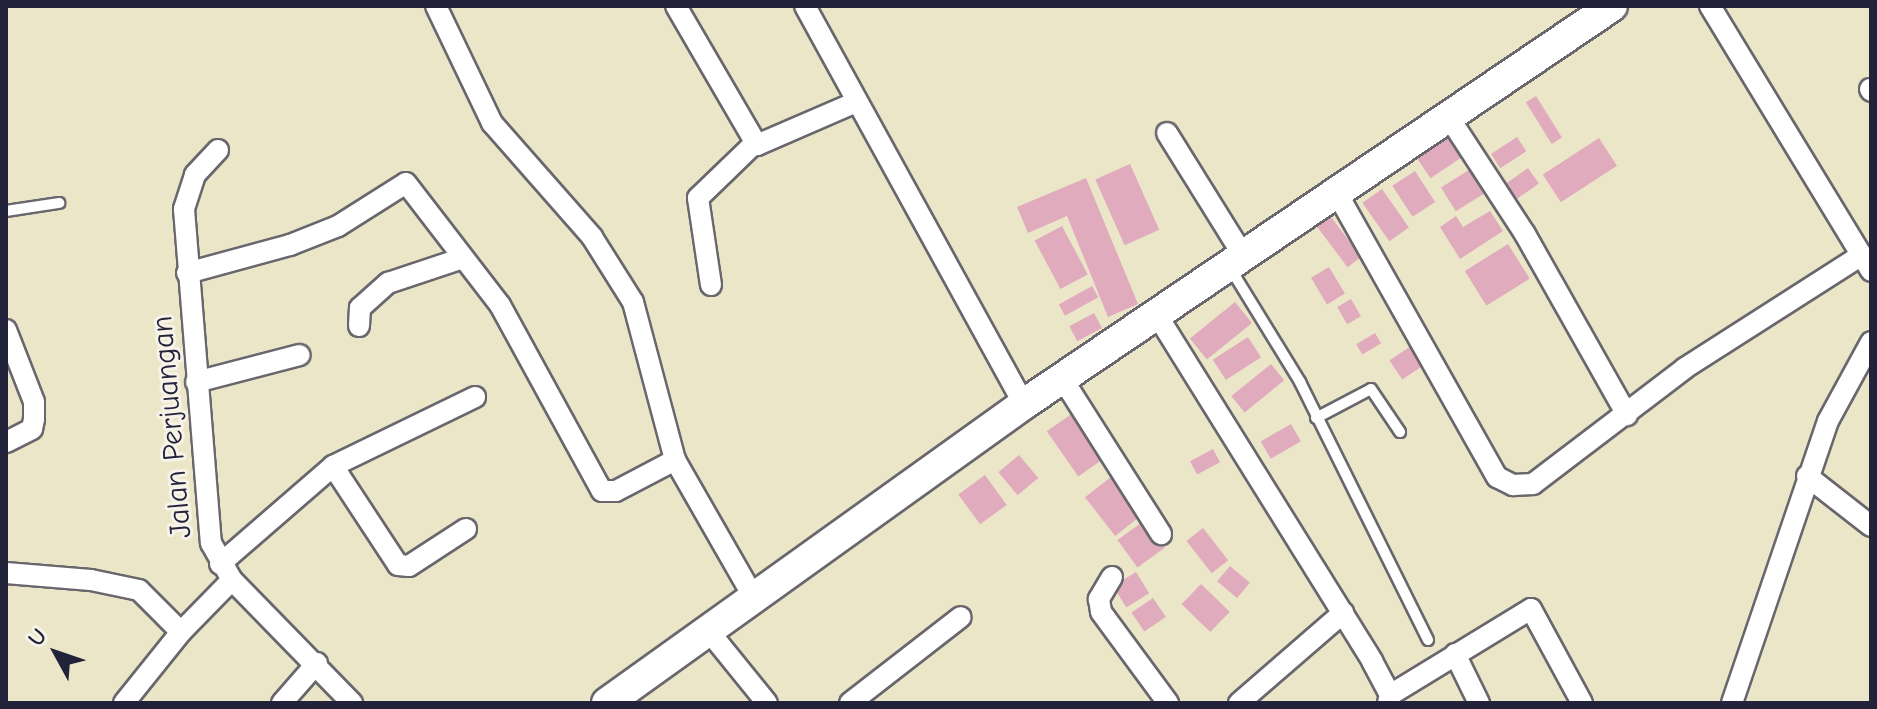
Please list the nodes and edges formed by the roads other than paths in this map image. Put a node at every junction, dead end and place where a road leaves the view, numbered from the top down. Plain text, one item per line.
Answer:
1 (436, 6) edge
2 (676, 6) edge
3 (805, 6) edge
4 (1612, 6) edge
5 (1710, 6) edge
6 (854, 103) junction
7 (1450, 119) junction
8 (1167, 133) dead end
9 (755, 143) junction
10 (218, 150) dead end
11 (1338, 195) junction
12 (59, 203) dead end
13 (6, 211) edge
14 (463, 258) junction
15 (1236, 261) junction
16 (1866, 263) edge
17 (187, 273) junction
18 (711, 285) dead end
19 (1157, 315) junction
20 (359, 326) dead end
21 (6, 330) edge
22 (1871, 342) edge
23 (300, 355) dead end
24 (1062, 378) junction
25 (196, 382) junction
26 (475, 397) dead end
27 (1024, 404) junction
28 (1627, 415) junction
29 (1316, 418) junction
30 (1400, 432) dead end
31 (6, 442) edge
32 (675, 460) junction
33 (333, 466) junction
34 (1807, 476) junction
35 (1871, 526) edge
36 (466, 529) dead end
37 (1161, 534) dead end
38 (226, 572) junction
39 (6, 573) edge
40 (1112, 577) dead end
41 (754, 598) junction
42 (1343, 613) junction
43 (961, 617) dead end
44 (707, 629) junction
45 (181, 632) junction
46 (1428, 640) dead end
47 (1455, 654) junction
48 (317, 663) junction
49 (1389, 699) edge
50 (124, 703) edge
51 (282, 703) edge
52 (352, 703) edge
53 (607, 703) edge
54 (767, 703) edge
55 (850, 703) edge
56 (1168, 703) edge
57 (1239, 703) edge
58 (1479, 703) edge
59 (1582, 703) edge
60 (1732, 703) edge

1 - 32 street
2 - 9 street
3 - 6 street
4 - 7 street
5 - 16 street
6 - 9 street
6 - 27 street
7 - 11 street
7 - 28 street
8 - 15 street
9 - 18 street
10 - 17 street, Jalan Perjuangan
11 - 15 street
11 - 28 street
12 - 13 lane
14 - 17 street
14 - 20 street
14 - 32 street
15 - 19 street
15 - 29 lane
16 - 28 street
17 - 25 street, Jalan Perjuangan
19 - 24 street
19 - 42 street
21 - 31 street
22 - 34 street
23 - 25 street
24 - 27 street
24 - 37 street
25 - 38 street, Jalan Perjuangan
26 - 33 street
27 - 41 street
29 - 30 lane
29 - 46 lane
32 - 41 street
33 - 36 street
33 - 38 street
34 - 35 street
34 - 60 street
38 - 45 street
38 - 48 street
39 - 45 street
40 - 56 street
41 - 44 street
42 - 49 street
42 - 57 street
43 - 55 street
44 - 53 street
44 - 54 street
45 - 50 street
47 - 49 street
47 - 58 street
47 - 59 street
48 - 51 street
48 - 52 street

